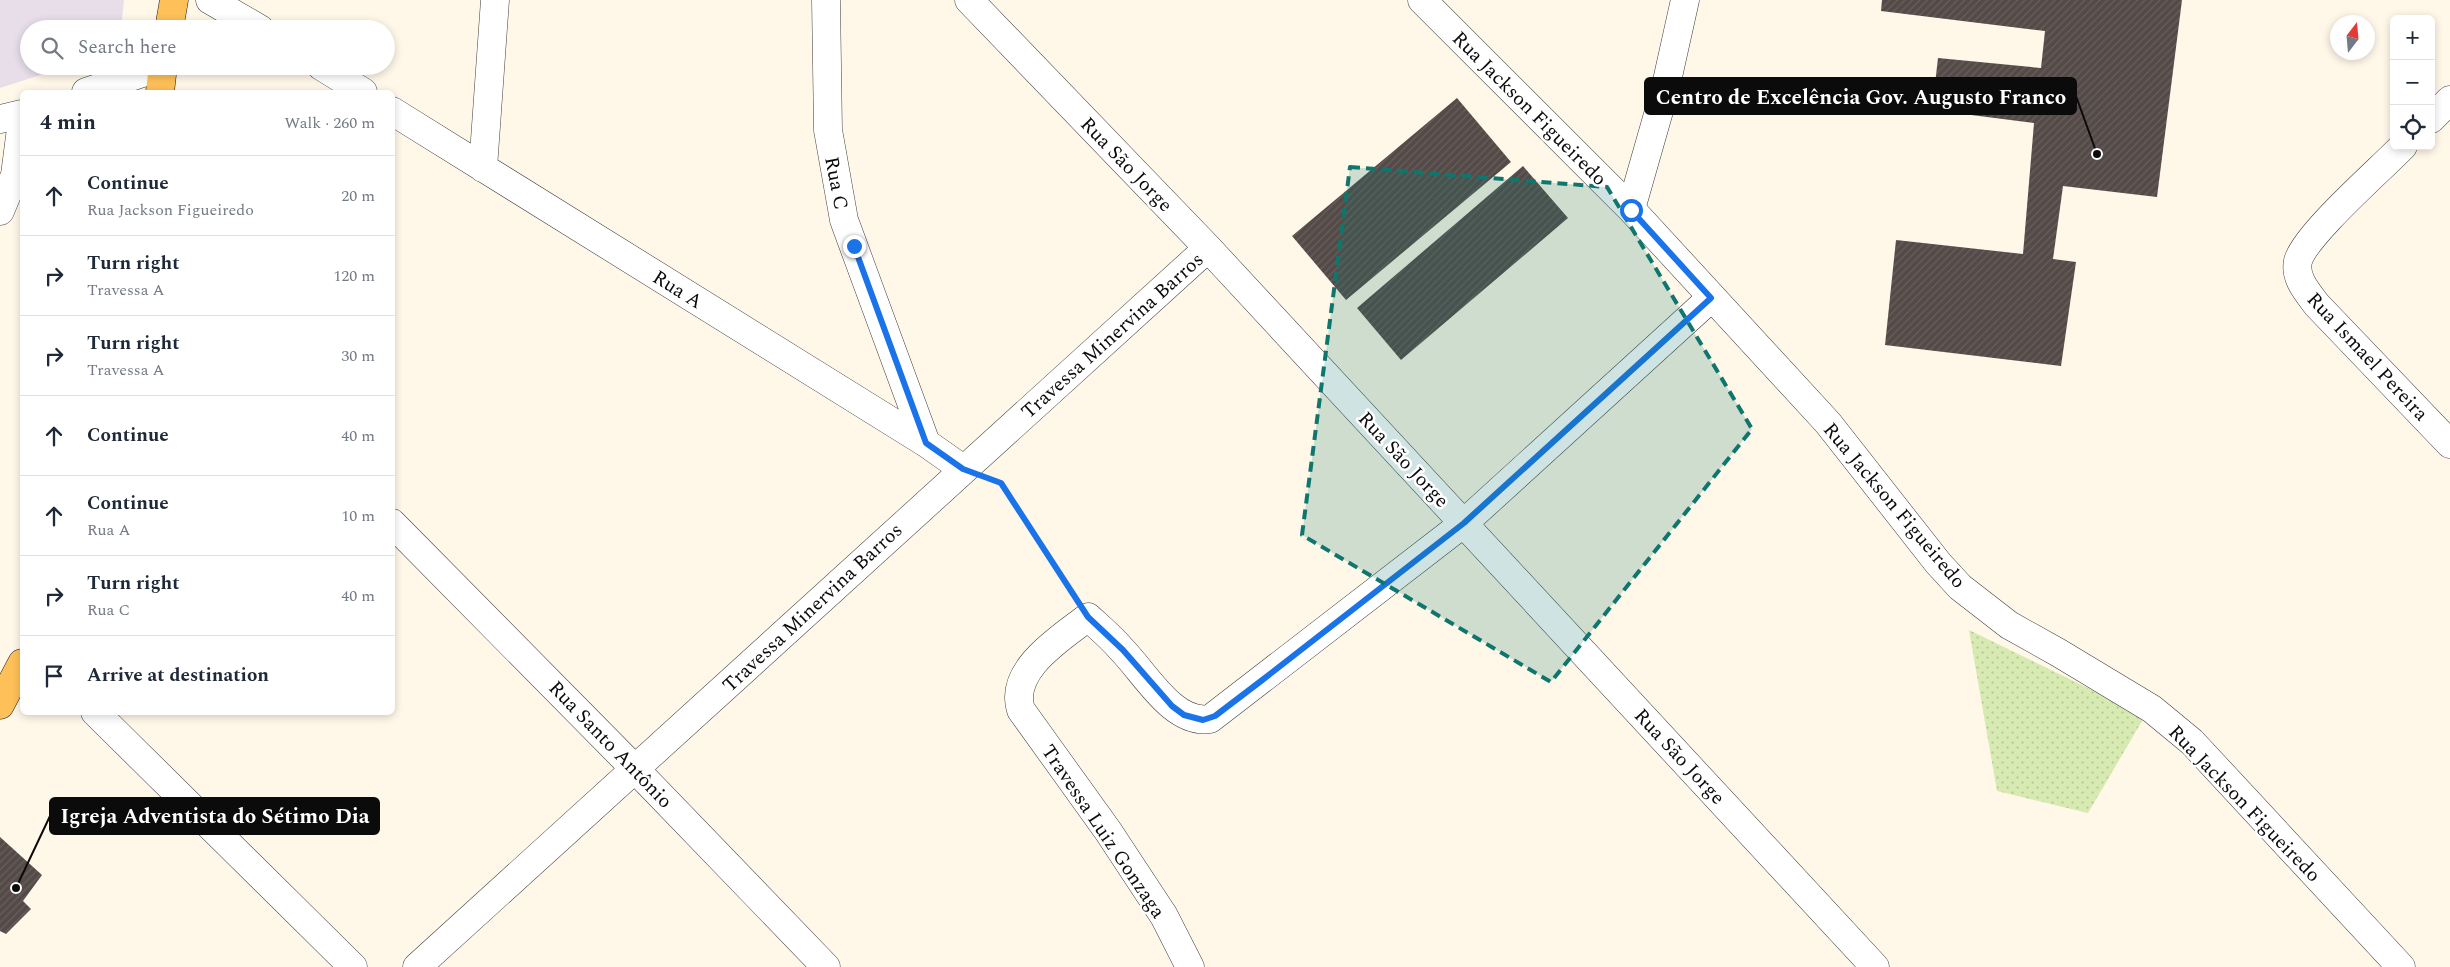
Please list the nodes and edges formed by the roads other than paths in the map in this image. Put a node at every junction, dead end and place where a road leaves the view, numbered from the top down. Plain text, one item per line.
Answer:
1 (174, 0) edge
2 (210, 0) edge
3 (495, 0) edge
4 (826, 0) edge
5 (969, 0) edge
6 (1422, 0) edge
7 (1685, 0) edge
8 (171, 20) edge
9 (244, 20) edge
10 (136, 75) edge
11 (162, 75) edge
12 (335, 75) edge
13 (92, 90) edge
14 (160, 90) edge
15 (359, 90) edge
16 (2450, 100) edge
17 (395, 113) edge
18 (20, 114) edge
19 (2435, 115) edge
20 (0, 119) edge
21 (20, 136) edge
22 (2399, 150) edge
23 (483, 168) junction
24 (1631, 210) junction
25 (0, 211) edge
26 (1208, 248) junction
27 (1711, 298) junction
28 (926, 443) junction
29 (2450, 444) edge
30 (963, 469) junction
31 (1464, 523) junction
32 (395, 527) edge
33 (20, 667) edge
34 (0, 705) edge
35 (98, 715) edge
36 (635, 769) junction
37 (353, 967) edge
38 (417, 967) edge
39 (826, 967) edge
40 (1190, 967) edge
41 (1875, 967) edge
42 (2401, 967) edge

1 - 8 main road
2 - 9 street
3 - 23 street
4 - 28 street, Rua C
5 - 26 street, Rua São Jorge
6 - 24 street, Rua Jackson Figueiredo
7 - 24 street
10 - 13 street
11 - 14 main road
12 - 15 street
16 - 19 street
17 - 23 street, Rua A
18 - 20 street
21 - 25 street
22 - 29 street, Rua Ismael Pereira
23 - 28 street, Rua A
24 - 27 street, Rua Jackson Figueiredo
26 - 30 street, Travessa Minervina Barros
26 - 31 street, Rua São Jorge
27 - 31 street
27 - 42 street, Rua Jackson Figueiredo
28 - 30 street, Rua A
30 - 36 street, Travessa Minervina Barros
31 - 40 street, Travessa Luiz Gonzaga
31 - 41 street, Rua São Jorge
32 - 36 street, Rua Santo Antônio
33 - 34 main road
35 - 37 street
36 - 38 street, Travessa Minervina Barros
36 - 39 street, Rua Santo Antônio

